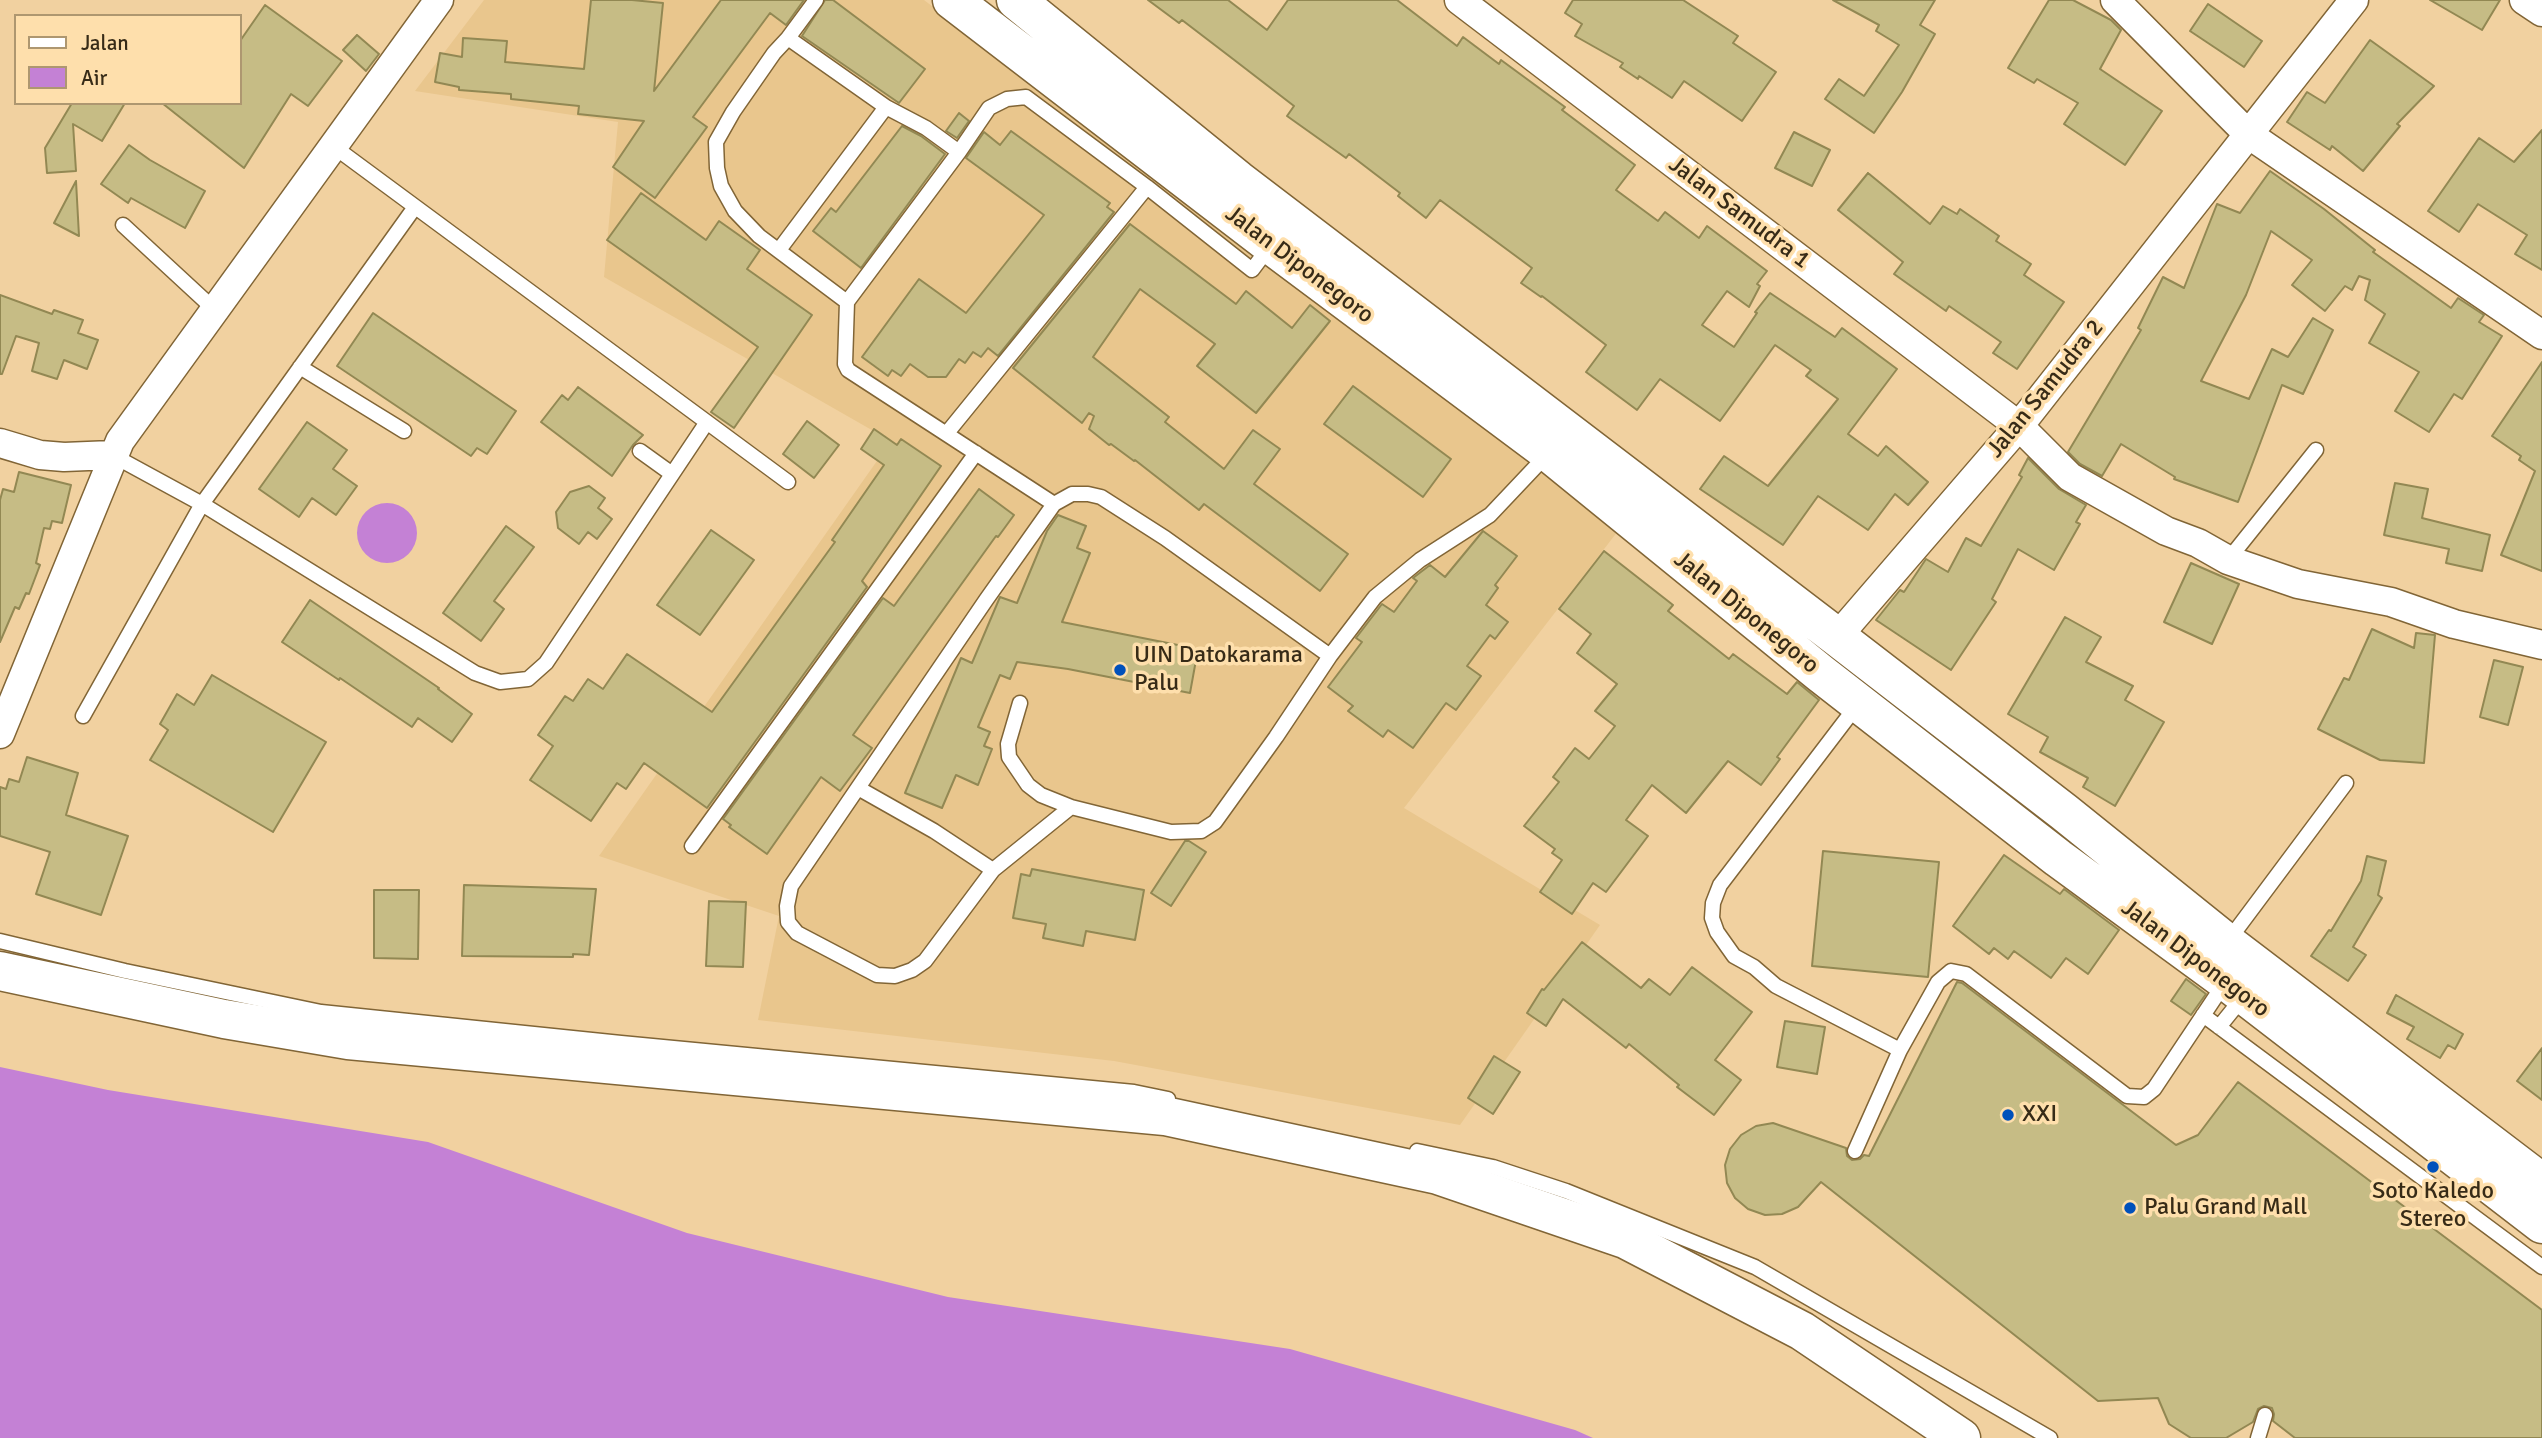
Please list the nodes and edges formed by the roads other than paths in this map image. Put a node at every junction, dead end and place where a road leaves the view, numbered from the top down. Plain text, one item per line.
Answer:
1 (439, 0) edge
2 (816, 0) edge
3 (952, 0) edge
4 (1459, 0) edge
5 (2115, 0) edge
6 (2354, 0) edge
7 (2524, 0) edge
8 (1025, 3) edge
9 (2542, 12) edge
10 (788, 37) junction
11 (886, 107) junction
12 (2248, 134) junction
13 (333, 146) junction
14 (959, 152) junction
15 (1147, 187) junction
16 (415, 207) junction
17 (123, 225) dead end
18 (1271, 244) junction
19 (779, 250) junction
20 (847, 302) junction
21 (215, 310) junction
22 (2542, 334) edge
23 (300, 367) junction
24 (707, 422) junction
25 (2019, 426) junction
26 (404, 431) dead end
27 (947, 433) junction
28 (0, 443) edge
29 (2316, 450) dead end
30 (640, 451) dead end
31 (1547, 451) junction
32 (976, 453) junction
33 (112, 455) junction
34 (672, 474) junction
35 (788, 482) dead end
36 (1054, 503) junction
37 (202, 504) junction
38 (2228, 560) junction
39 (1837, 637) junction
40 (2542, 645) edge
41 (1330, 656) junction
42 (1020, 703) dead end
43 (1859, 703) junction
44 (83, 716) dead end
45 (0, 734) edge
46 (2346, 783) dead end
47 (858, 788) junction
48 (1071, 807) junction
49 (692, 846) dead end
50 (993, 870) junction
51 (0, 941) edge
52 (2227, 943) junction
53 (0, 971) edge
54 (2235, 988) junction
55 (2203, 1015) junction
56 (2220, 1027) junction
57 (1900, 1050) junction
58 (1187, 1103) dead end
59 (1400, 1147) dead end
60 (1855, 1152) dead end
61 (2542, 1183) edge
62 (2542, 1224) edge
63 (2542, 1268) edge
64 (2265, 1415) dead end
65 (1961, 1438) edge
66 (2050, 1438) edge
67 (2258, 1438) edge

1 - 13 street
2 - 10 lane
3 - 18 main road, Jalan Diponegoro
4 - 25 street, Jalan Samudra 1
5 - 12 street
6 - 12 street, Jalan Samudra 2
7 - 9 street
8 - 39 main road, Jalan Diponegoro
10 - 11 lane
10 - 19 lane
11 - 14 lane
11 - 19 lane
12 - 22 street
12 - 25 street, Jalan Samudra 2
13 - 16 lane
13 - 21 street
14 - 15 lane
14 - 20 lane
15 - 18 lane
15 - 27 lane
16 - 23 lane
16 - 24 lane
17 - 21 lane
18 - 31 main road, Jalan Diponegoro
19 - 20 lane
20 - 27 lane
21 - 33 street
23 - 26 lane
23 - 37 lane
24 - 34 lane
24 - 35 lane
25 - 38 street, Jalan Samudra 1
25 - 39 street, Jalan Samudra 2
27 - 32 lane
28 - 33 street
29 - 38 lane
30 - 34 lane
31 - 41 lane
31 - 43 main road, Jalan Diponegoro
32 - 36 lane
32 - 49 lane
33 - 37 lane
33 - 45 street
34 - 37 lane
36 - 41 lane
36 - 47 lane
37 - 44 lane
38 - 40 street, Jalan Samudra 1
39 - 52 main road, Jalan Diponegoro
41 - 48 lane
42 - 48 lane
43 - 54 main road, Jalan Diponegoro
43 - 57 lane
46 - 52 lane
47 - 50 lane
47 - 50 lane
48 - 50 lane
51 - 58 lane
52 - 61 main road, Jalan Diponegoro
53 - 65 main road
54 - 55 lane
54 - 56 lane
54 - 62 main road, Jalan Diponegoro
55 - 56 lane
55 - 57 lane
56 - 63 lane
57 - 60 lane
59 - 66 lane
64 - 67 lane

